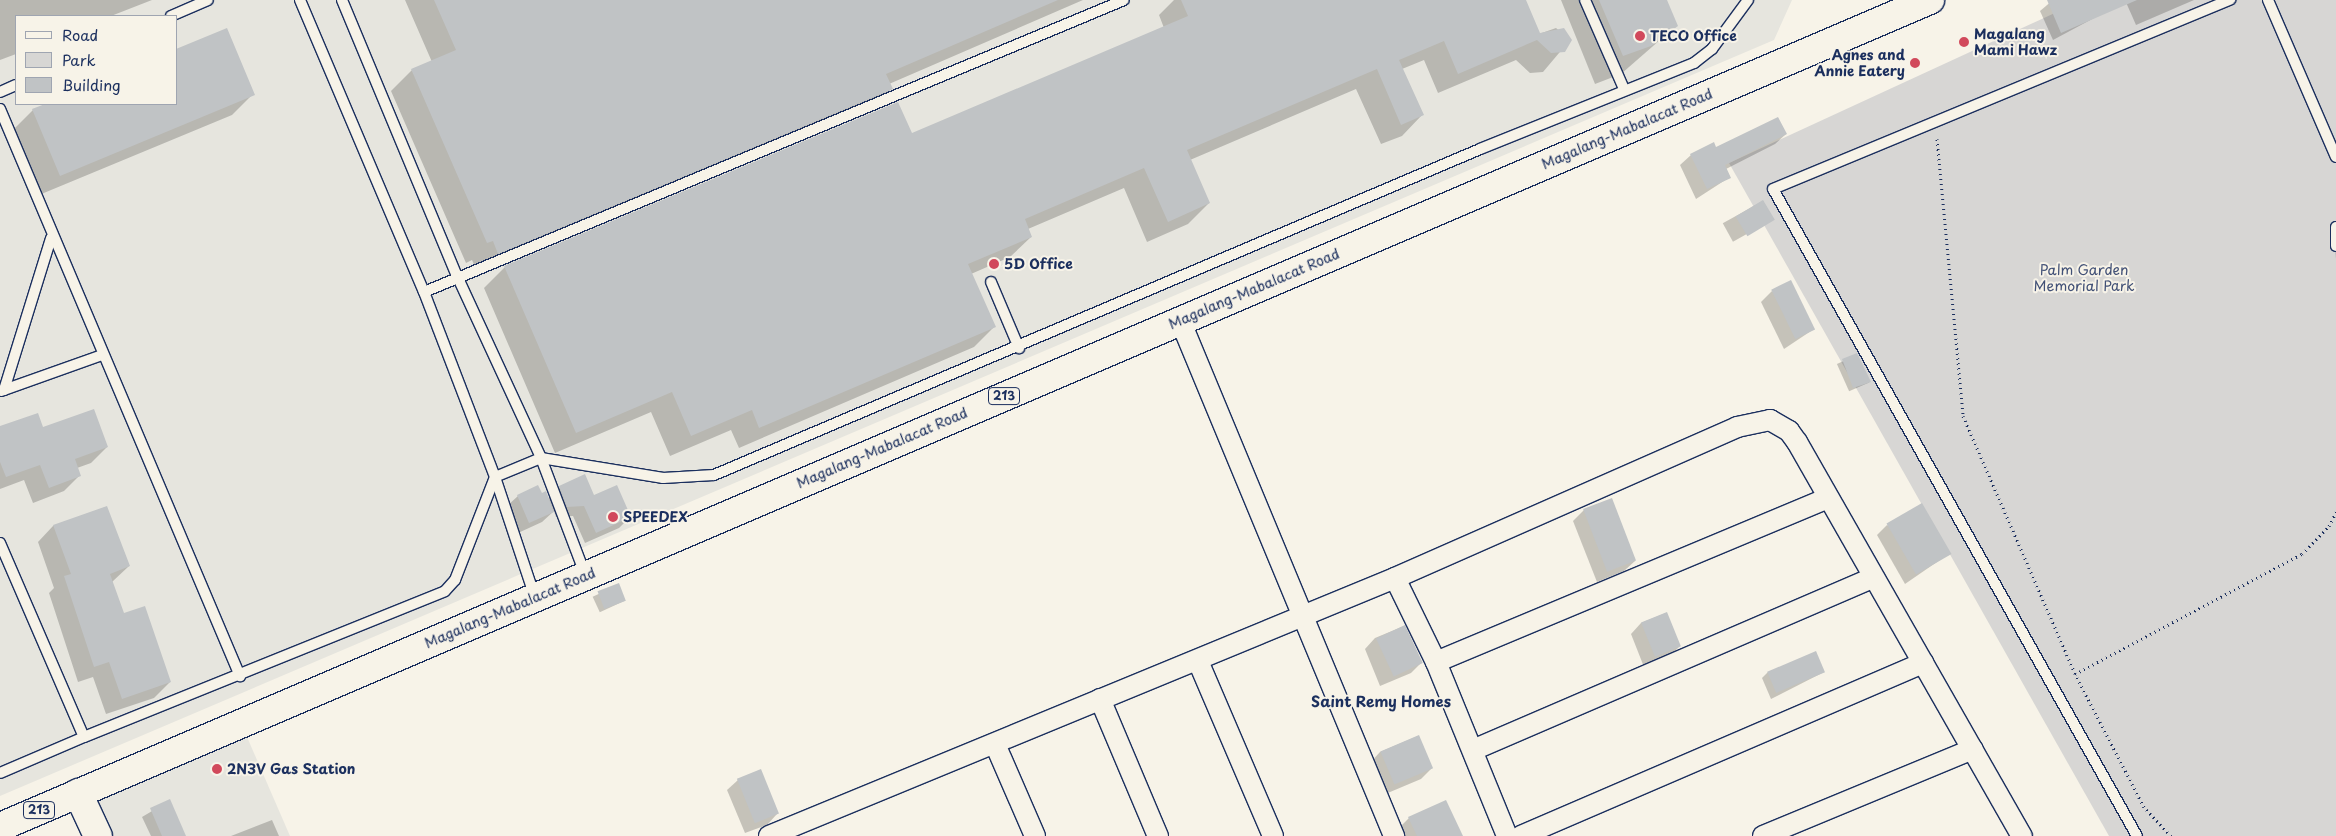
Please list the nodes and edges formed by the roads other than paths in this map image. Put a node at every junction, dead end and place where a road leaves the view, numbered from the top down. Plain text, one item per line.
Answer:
1 (208, 0) edge
2 (300, 0) edge
3 (342, 0) edge
4 (1124, 0) edge
5 (1585, 0) edge
6 (1748, 0) edge
7 (1930, 0) edge
8 (2230, 0) edge
9 (2268, 0) edge
10 (173, 15) edge
11 (15, 85) edge
12 (1624, 89) junction
13 (0, 92) edge
14 (0, 109) edge
15 (2336, 157) edge
16 (2336, 227) edge
17 (51, 238) junction
18 (2336, 246) edge
19 (458, 278) junction
20 (991, 282) dead end
21 (424, 292) junction
22 (1180, 320) junction
23 (1019, 348) junction
24 (102, 356) junction
25 (2, 390) edge
26 (541, 458) junction
27 (495, 477) junction
28 (1828, 498) junction
29 (0, 543) edge
30 (586, 575) junction
31 (1395, 578) junction
32 (1873, 578) junction
33 (535, 597) junction
34 (1304, 614) junction
35 (1198, 661) junction
36 (1436, 662) junction
37 (1923, 663) junction
38 (240, 676) junction
39 (1100, 699) junction
40 (84, 737) junction
41 (995, 744) junction
42 (1973, 749) junction
43 (1473, 750) junction
44 (0, 773) edge
45 (78, 793) junction
46 (0, 827) edge
47 (1028, 834) edge
48 (98, 836) edge
49 (768, 836) edge
50 (1158, 836) edge
51 (1273, 836) edge
52 (1394, 836) edge
53 (1507, 836) edge
54 (1521, 836) edge
55 (1763, 836) edge
56 (2021, 836) edge
57 (2137, 836) edge

1 - 10 lane
2 - 21 lane
3 - 19 lane
4 - 19 lane
5 - 12 lane
6 - 12 lane
7 - 22 main road, Magalang-Mabalacat Road / 213
8 - 57 lane
9 - 15 lane
11 - 13 lane
12 - 23 lane
14 - 17 lane
16 - 18 lane
17 - 24 lane
17 - 25 lane
19 - 21 lane
19 - 26 lane
20 - 23 lane
21 - 27 lane
22 - 30 main road, Magalang-Mabalacat Road / 213
22 - 34 street
23 - 26 lane
24 - 25 lane
24 - 38 lane
26 - 27 lane
26 - 30 lane
27 - 33 lane
27 - 38 lane
28 - 31 street
28 - 32 street
28 - 36 street
29 - 40 lane
30 - 33 main road, Magalang-Mabalacat Road / 213
31 - 34 street
31 - 36 street
32 - 37 street
32 - 43 street
33 - 45 main road, Magalang-Mabalacat Road / 213
34 - 35 street
34 - 52 street
35 - 39 street
35 - 51 street
36 - 43 street
37 - 42 street
37 - 54 street
38 - 40 lane
39 - 41 street
39 - 50 street
40 - 44 lane
41 - 47 street
41 - 49 street
42 - 55 street
42 - 56 street
43 - 53 street
45 - 46 main road, Magalang-Mabalacat Road / 213
45 - 48 main road

